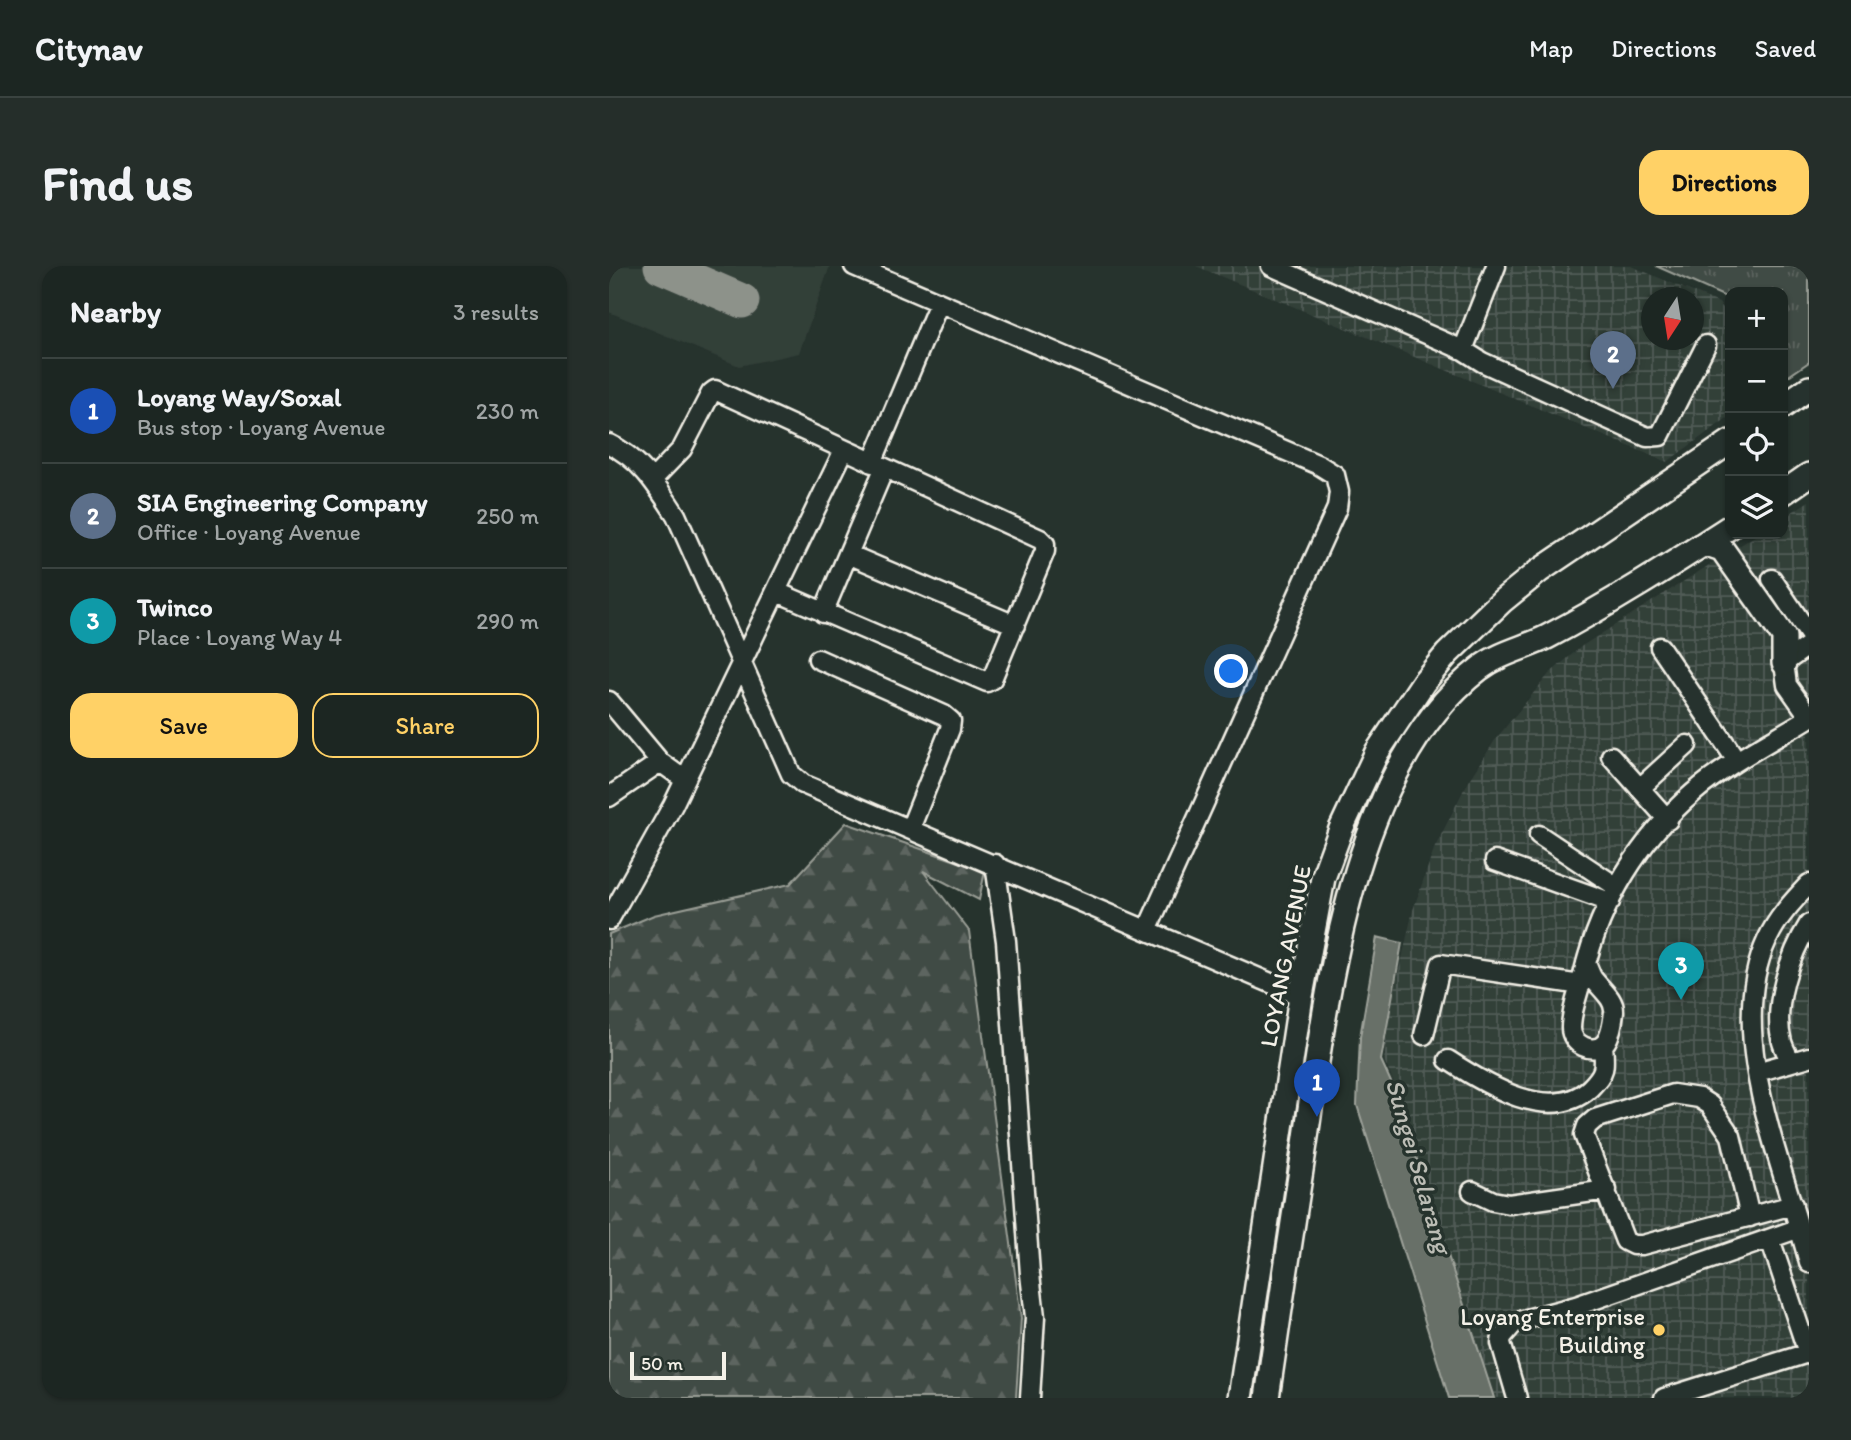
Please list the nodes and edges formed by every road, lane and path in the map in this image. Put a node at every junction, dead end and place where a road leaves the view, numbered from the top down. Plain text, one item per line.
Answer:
1 (854, 266) edge
2 (1271, 266) edge
3 (1496, 266) edge
4 (939, 303) junction
5 (1706, 345) dead end
6 (1463, 350) junction
7 (1809, 388) edge
8 (1788, 403) edge
9 (609, 444) edge
10 (1725, 445) edge
11 (844, 450) junction
12 (878, 466) junction
13 (1809, 475) edge
14 (653, 479) junction
15 (1788, 490) edge
16 (1725, 530) edge
17 (1700, 546) junction
18 (848, 554) junction
19 (1772, 579) dead end
20 (777, 592) junction
21 (823, 613) junction
22 (1015, 625) junction
23 (1809, 634) edge
24 (1809, 645) edge
25 (1660, 647) dead end
26 (818, 659) dead end
27 (743, 663) junction
28 (1784, 663) junction
29 (609, 701) edge
30 (1809, 717) edge
31 (1687, 745) dead end
32 (1611, 755) dead end
33 (1737, 761) junction
34 (660, 762) junction
35 (685, 780) junction
36 (1640, 788) junction
37 (609, 797) edge
38 (1668, 820) junction
39 (910, 829) junction
40 (1539, 835) dead end
41 (1495, 861) dead end
42 (995, 864) junction
43 (1809, 884) edge
44 (1613, 895) junction
45 (609, 920) edge
46 (1809, 924) edge
47 (1147, 930) junction
48 (1586, 963) junction
49 (1581, 985) junction
50 (1301, 996) junction
51 (1424, 1035) dead end
52 (1603, 1045) junction
53 (1809, 1057) edge
54 (1448, 1060) dead end
55 (1791, 1062) junction
56 (1757, 1072) junction
57 (1607, 1190) junction
58 (1472, 1191) dead end
59 (1793, 1205) junction
60 (1750, 1217) junction
61 (1800, 1228) junction
62 (1770, 1239) junction
63 (1809, 1263) edge
64 (1030, 1398) edge
65 (1240, 1398) edge
66 (1266, 1398) edge
67 (1517, 1398) edge
68 (1664, 1398) edge

1 - 4 street
2 - 6 street
3 - 6 street
4 - 12 street
4 - 47 street
5 - 6 street
7 - 8 main road
9 - 14 street
10 - 50 main road, LOYANG AVENUE
11 - 12 street
11 - 14 street
11 - 20 street
12 - 18 street
12 - 22 street
13 - 15 main road
14 - 27 street
16 - 17 main road, LOYANG AVENUE
17 - 28 main road
17 - 66 main road, LOYANG AVENUE
18 - 21 street
18 - 22 street
19 - 23 street
20 - 21 street
20 - 27 street
21 - 22 street
24 - 28 street
25 - 33 street
26 - 39 street
27 - 35 street
27 - 39 street
28 - 30 street
29 - 34 street
30 - 33 street
31 - 36 street
32 - 36 street
33 - 38 street
34 - 35 street
34 - 37 street
35 - 45 street
36 - 38 street
38 - 44 street
39 - 42 street
40 - 44 street
41 - 44 street
42 - 47 street
42 - 64 street
43 - 56 street
44 - 48 street
46 - 55 street
47 - 50 street
48 - 49 street
48 - 52 street
49 - 51 street
49 - 52 street
50 - 65 main road, LOYANG AVENUE
52 - 54 street
53 - 55 street
55 - 56 street
56 - 59 street
57 - 58 street
57 - 60 street
57 - 60 street
59 - 60 street
59 - 61 street
61 - 62 street
61 - 63 street
62 - 67 street
62 - 68 street

